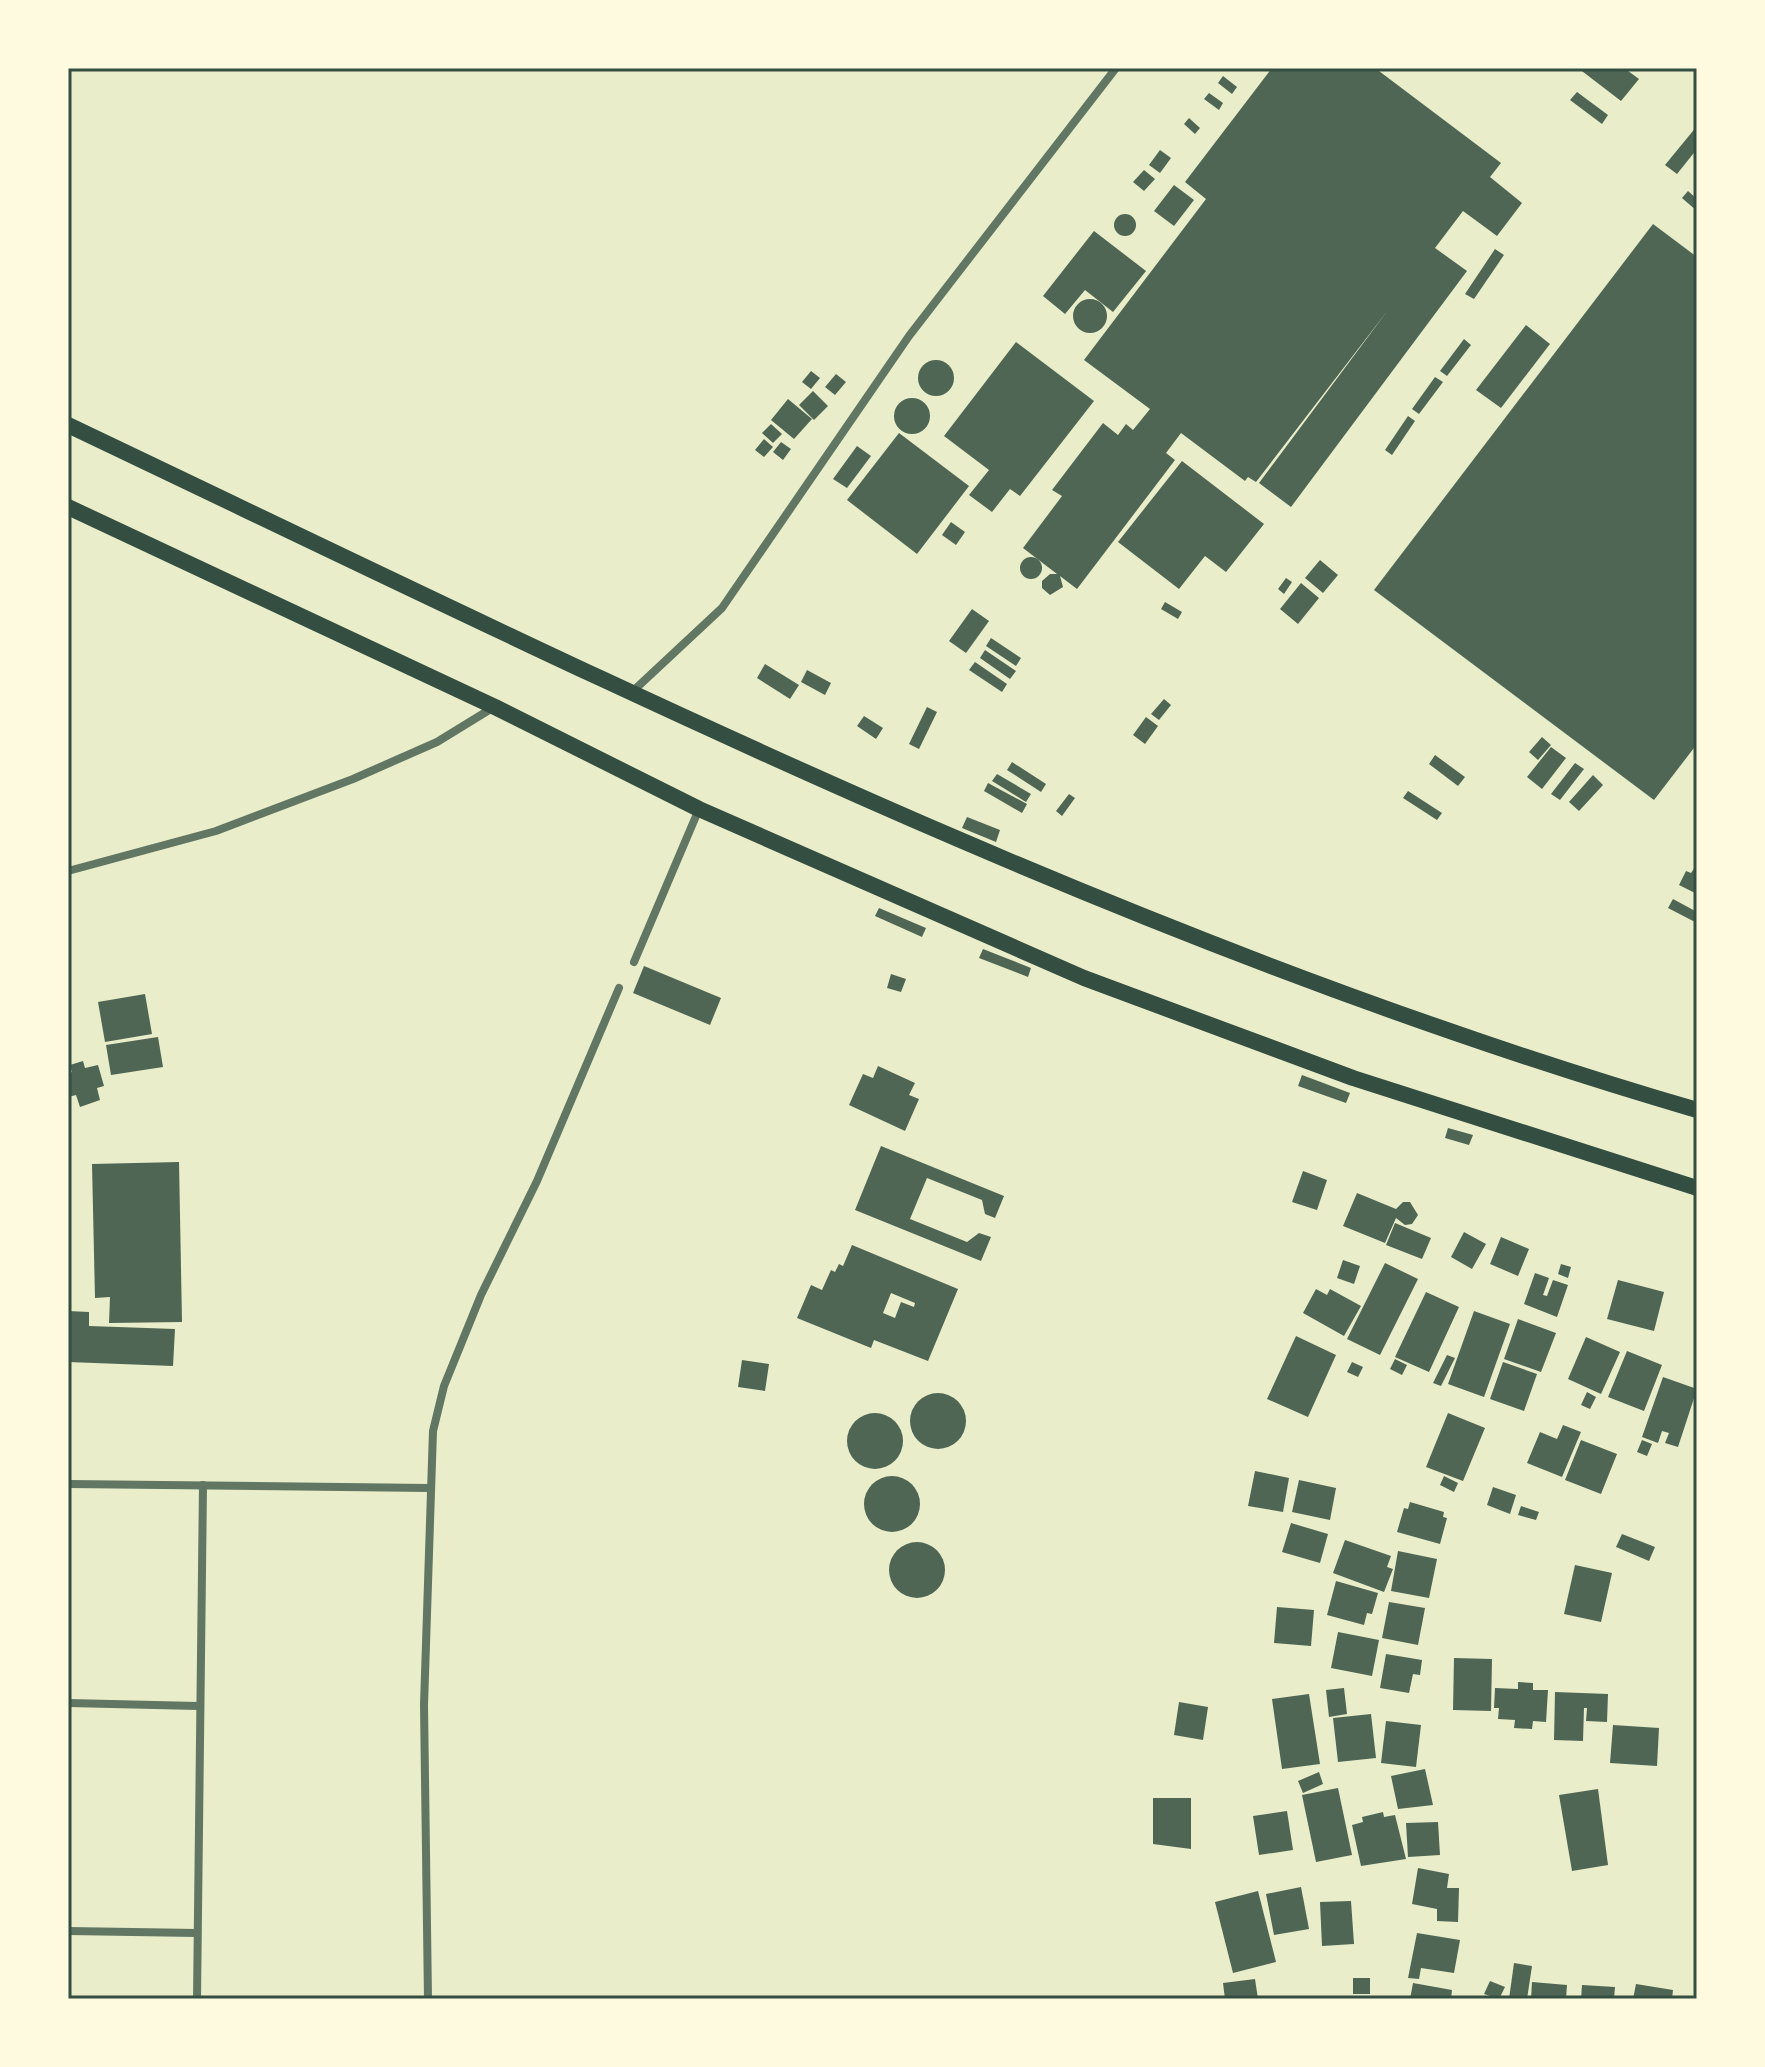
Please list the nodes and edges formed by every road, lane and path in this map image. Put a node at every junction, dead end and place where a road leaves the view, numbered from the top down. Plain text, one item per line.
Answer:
1 (1116, 68) edge
2 (68, 425) edge
3 (68, 507) edge
4 (631, 693) junction
5 (495, 707) junction
6 (699, 809) junction
7 (68, 871) edge
8 (634, 962) dead end
9 (619, 988) dead end
10 (1697, 1110) edge
11 (1697, 1188) edge
12 (68, 1484) edge
13 (203, 1485) junction
14 (429, 1488) junction
15 (68, 1703) edge
16 (198, 1706) junction
17 (68, 1931) edge
18 (197, 1933) junction
19 (197, 1999) edge
20 (428, 1999) edge

1 - 4 street
2 - 4 highway
3 - 5 highway
4 - 10 highway
5 - 6 highway
5 - 7 street
6 - 8 street
6 - 11 highway
9 - 14 street
12 - 13 street
13 - 14 street
13 - 16 street
14 - 20 street
15 - 16 street
16 - 18 street
17 - 18 street
18 - 19 street

